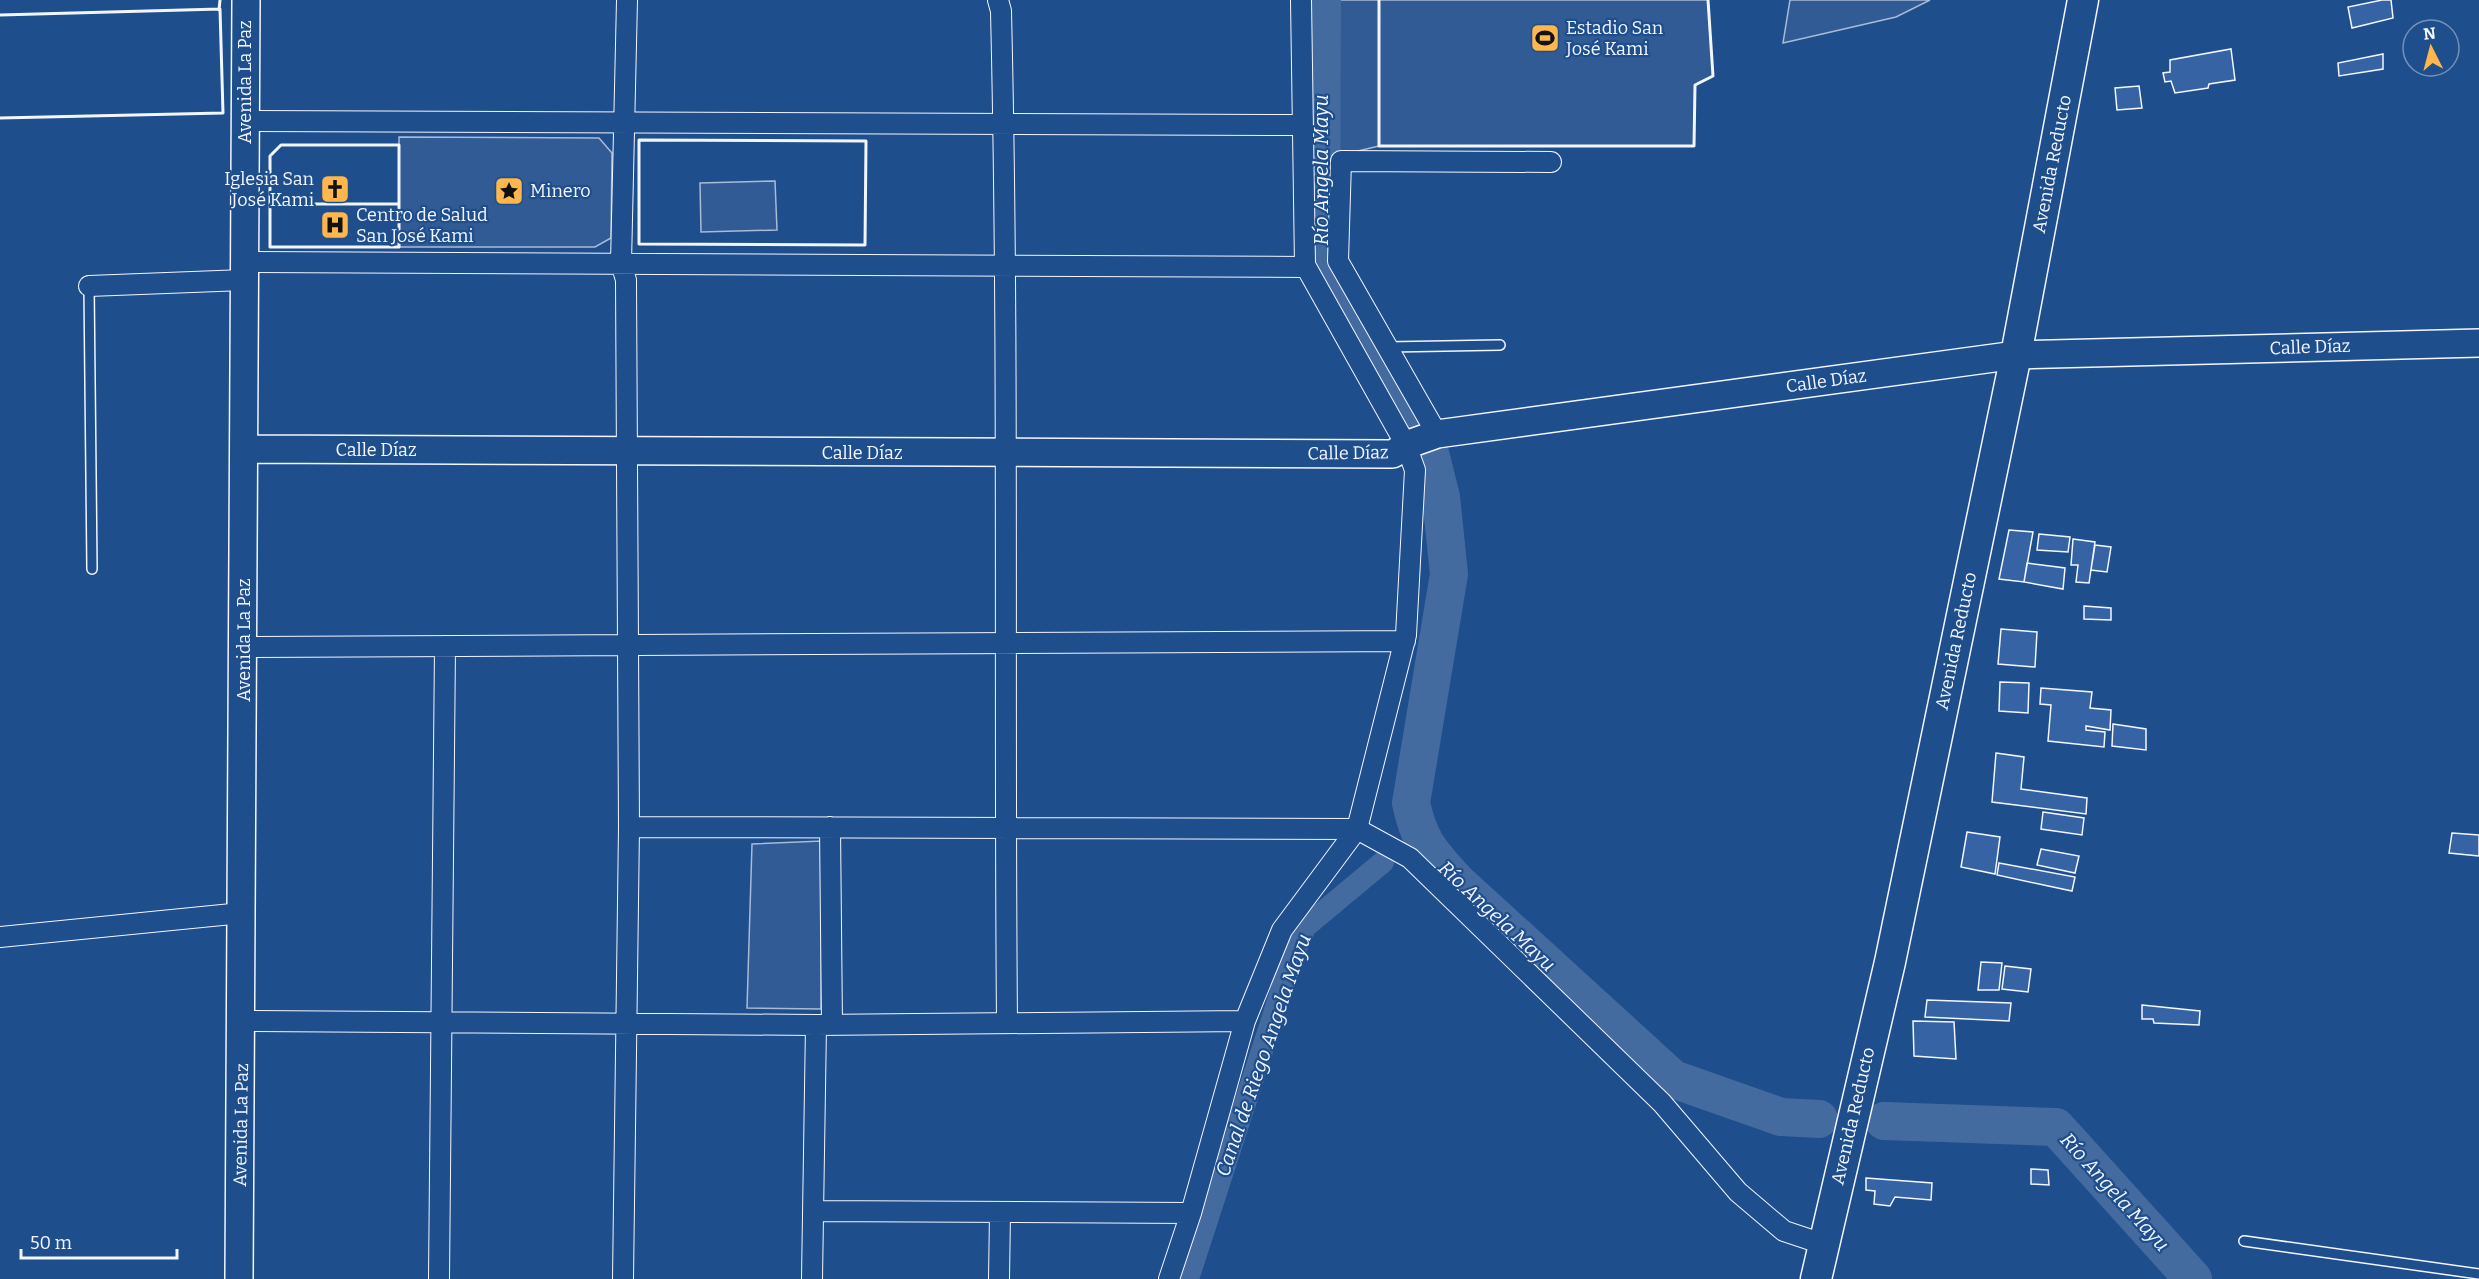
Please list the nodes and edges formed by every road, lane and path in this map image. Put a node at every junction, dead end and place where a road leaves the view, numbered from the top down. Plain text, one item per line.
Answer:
1 (246, 0) edge
2 (627, 0) edge
3 (998, 0) edge
4 (1301, 0) edge
5 (2083, 0) edge
6 (244, 121) junction
7 (624, 122) junction
8 (1004, 124) junction
9 (1303, 125) junction
10 (1551, 162) dead end
11 (621, 263) junction
12 (1005, 266) junction
13 (1306, 267) junction
14 (244, 271) junction
15 (88, 286) joint
16 (2479, 343) edge
17 (1500, 345) dead end
18 (1388, 347) junction
19 (2016, 355) junction
20 (1437, 434) junction
21 (1406, 446) junction
22 (243, 449) junction
23 (626, 452) junction
24 (1006, 453) junction
25 (93, 568) dead end
26 (1405, 641) junction
27 (1005, 643) junction
28 (627, 645) junction
29 (445, 646) junction
30 (244, 647) junction
31 (629, 827) junction
32 (830, 827) junction
33 (1005, 828) junction
34 (1357, 829) junction
35 (242, 913) junction
36 (0, 937) edge
37 (242, 1021) junction
38 (1245, 1021) junction
39 (441, 1022) junction
40 (627, 1022) junction
41 (1007, 1022) junction
42 (824, 1025) junction
43 (813, 1211) junction
44 (1000, 1213) junction
45 (1191, 1213) junction
46 (2244, 1241) dead end
47 (1823, 1244) junction
48 (2479, 1274) edge
49 (239, 1279) edge
50 (439, 1279) edge
51 (623, 1279) edge
52 (812, 1279) edge
53 (999, 1279) edge
54 (1169, 1279) edge
55 (1816, 1279) edge

1 - 6 street, Avenida La Paz
2 - 7 street
3 - 8 street
4 - 9 street
5 - 19 main road, Avenida Reducto
6 - 7 street
6 - 14 street, Avenida La Paz
7 - 8 street
7 - 11 street
8 - 9 street
8 - 12 street
9 - 13 street
10 - 18 street
11 - 12 street
11 - 14 street
11 - 23 street
12 - 13 street
12 - 24 street
13 - 21 street
14 - 15 street
14 - 22 street, Avenida La Paz
15 - 25 lane
16 - 19 street, Calle Díaz
17 - 18 lane
18 - 20 street
19 - 20 street, Calle Díaz
19 - 47 main road, Avenida Reducto
20 - 21 street, Calle Díaz
21 - 24 street, Calle Díaz
21 - 26 street
22 - 23 street, Calle Díaz
22 - 30 street, Avenida La Paz
23 - 24 street, Calle Díaz
23 - 28 street
24 - 27 street
26 - 27 street
26 - 34 street
27 - 28 street
27 - 33 street
28 - 29 street
28 - 31 street
29 - 30 street
29 - 39 street
30 - 35 street, Avenida La Paz
31 - 32 street
31 - 40 street
32 - 33 street
32 - 42 street
33 - 34 street
33 - 41 street
34 - 38 street
34 - 47 street
35 - 36 street
35 - 37 street, Avenida La Paz
37 - 39 street
37 - 49 street, Avenida La Paz
38 - 41 street
38 - 45 street
39 - 40 street
39 - 50 street
40 - 42 street
40 - 51 street
41 - 42 street
42 - 43 street
43 - 44 street
43 - 52 street
44 - 45 street
44 - 53 street
45 - 54 street
46 - 48 lane
47 - 55 main road, Avenida Reducto

